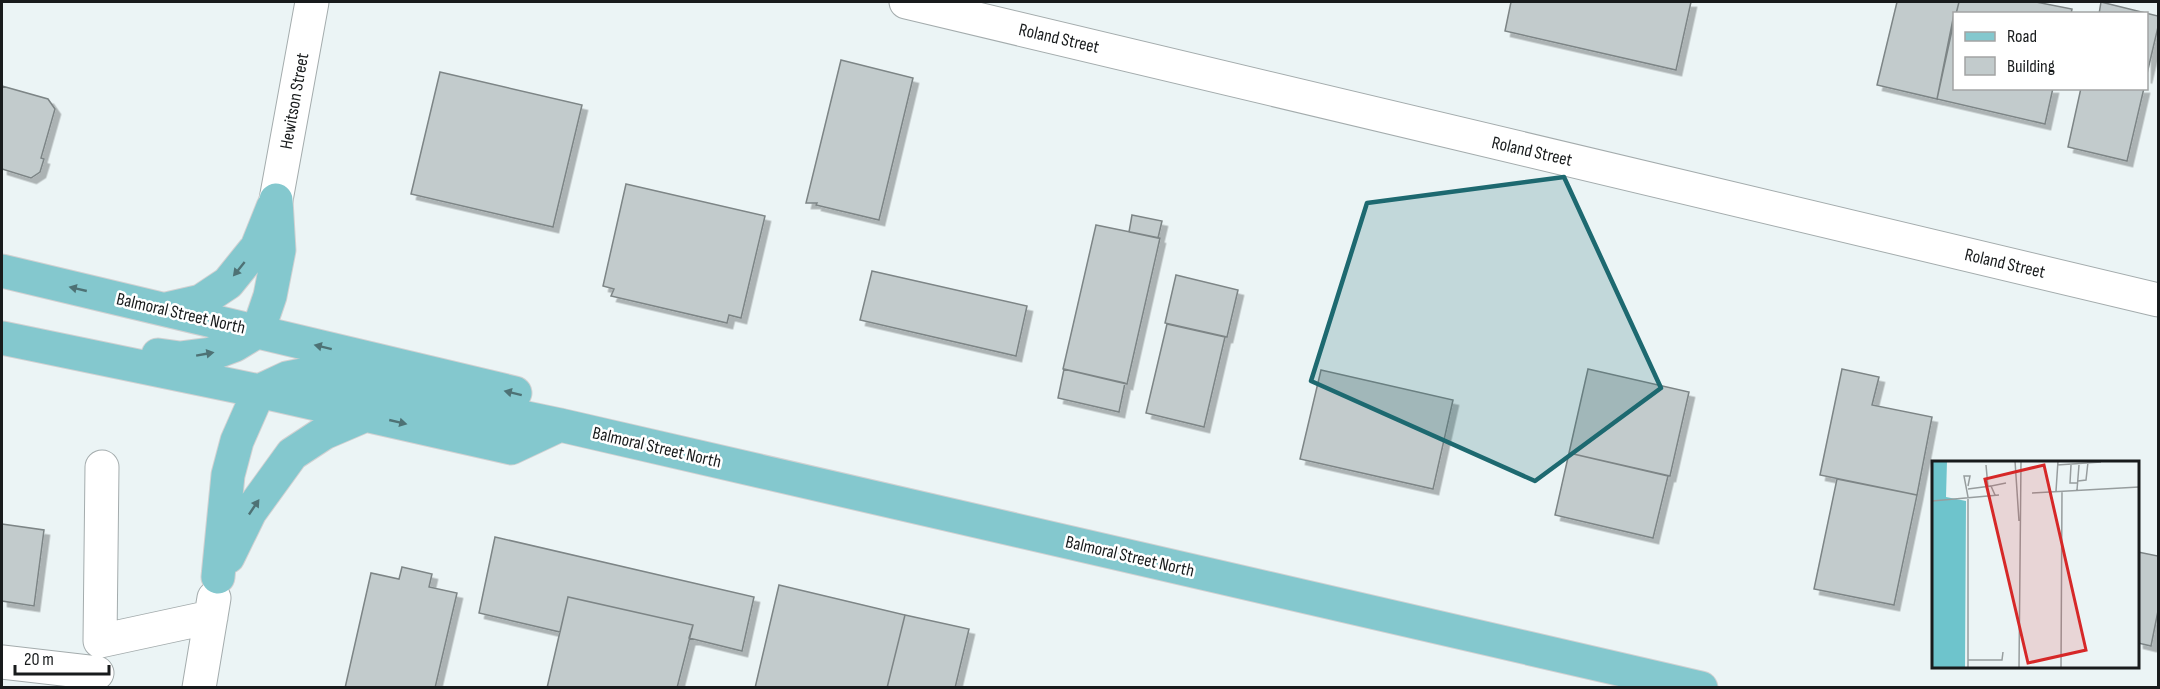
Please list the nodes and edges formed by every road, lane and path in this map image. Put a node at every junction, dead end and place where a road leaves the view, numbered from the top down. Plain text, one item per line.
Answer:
1 (312, 2) edge
2 (906, 2) edge
3 (276, 200) junction
4 (2, 271) edge
5 (2158, 300) edge
6 (166, 309) junction
7 (258, 331) junction
8 (2, 336) edge
9 (259, 391) junction
10 (366, 415) junction
11 (560, 425) junction
12 (102, 467) dead end
13 (218, 577) junction
14 (211, 617) junction
15 (2, 662) edge
16 (98, 667) edge
17 (199, 687) edge
18 (1701, 687) edge

1 - 3 street, Hewitson Street
2 - 5 street, Roland Street
3 -> 6 main road
3 - 7 main road
6 -> 4 main road, Balmoral Street North
6 - 7 main road, Balmoral Street North
8 -> 7 main road
11 -> 7 main road, Balmoral Street North
8 - 9 main road
9 - 10 main road
9 - 11 main road
9 - 13 main road
10 -> 11 main road
13 -> 10 main road
11 - 18 main road, Balmoral Street North
12 - 16 street
13 - 14 street
14 - 16 street
14 - 17 street
15 - 16 street

